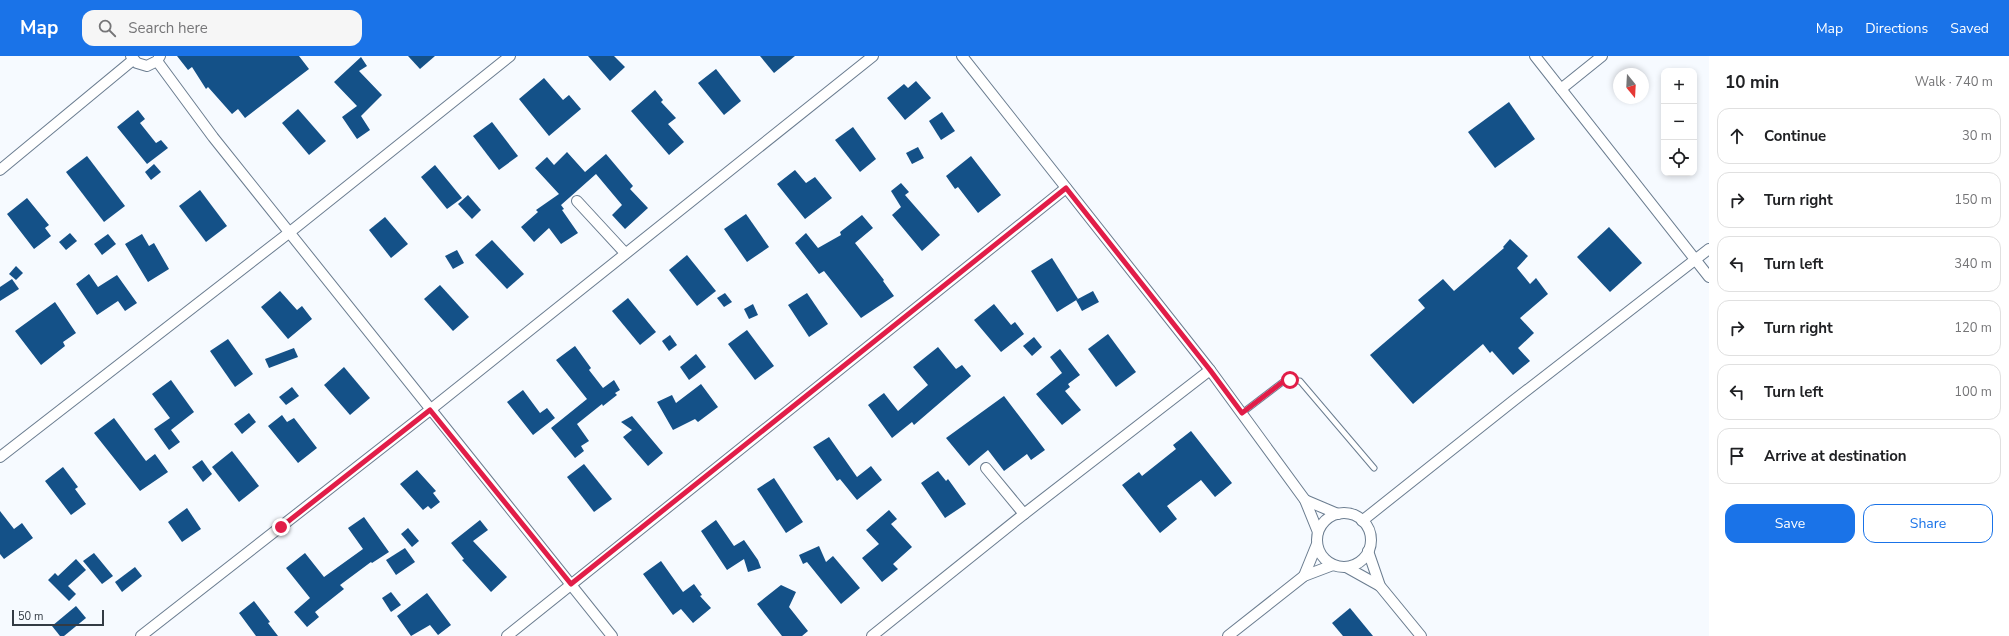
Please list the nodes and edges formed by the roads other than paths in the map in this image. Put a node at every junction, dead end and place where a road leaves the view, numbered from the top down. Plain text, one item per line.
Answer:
1 (510, 56) edge
2 (872, 56) edge
3 (962, 56) edge
4 (1535, 56) edge
5 (1602, 56) edge
6 (132, 58) edge
7 (158, 58) edge
8 (1561, 89) junction
9 (0, 170) edge
10 (1066, 188) junction
11 (577, 201) dead end
12 (290, 232) junction
13 (1709, 249) edge
14 (624, 253) junction
15 (1695, 259) junction
16 (1709, 277) edge
17 (1210, 370) junction
18 (430, 410) junction
19 (1242, 413) junction
20 (0, 457) edge
21 (986, 468) dead end
22 (1374, 468) dead end
23 (1305, 500) junction
24 (1024, 514) junction
25 (1338, 514) junction
26 (1362, 521) junction
27 (1318, 532) junction
28 (1317, 544) junction
29 (1368, 551) junction
30 (1334, 565) junction
31 (1346, 567) junction
32 (1304, 576) junction
33 (571, 584) junction
34 (1380, 586) junction
35 (141, 636) edge
36 (507, 636) edge
37 (612, 636) edge
38 (872, 636) edge
39 (1228, 636) edge
40 (1421, 636) edge

1 - 12 street
2 - 14 street
3 - 10 street
4 - 8 street
5 - 8 street
6 - 7 street
6 - 9 street
7 - 12 street
8 - 15 street
10 - 17 street
10 - 33 street
11 - 14 street
12 - 18 street
12 - 20 street
13 - 15 street
14 - 18 street
15 - 16 street
15 - 26 street
17 - 19 street
17 - 24 street
18 - 33 street
18 - 35 street
19 - 22 lane
19 - 23 street
21 - 24 street
23 - 25 street
23 - 27 street
24 - 38 street
25 - 26 street
25 - 27 street
26 - 29 street
27 - 28 street
28 - 30 street
28 - 32 street
29 - 31 street
29 - 34 street
30 - 31 street
30 - 32 street
31 - 34 street
32 - 39 street
33 - 36 street
33 - 37 street
34 - 40 street

